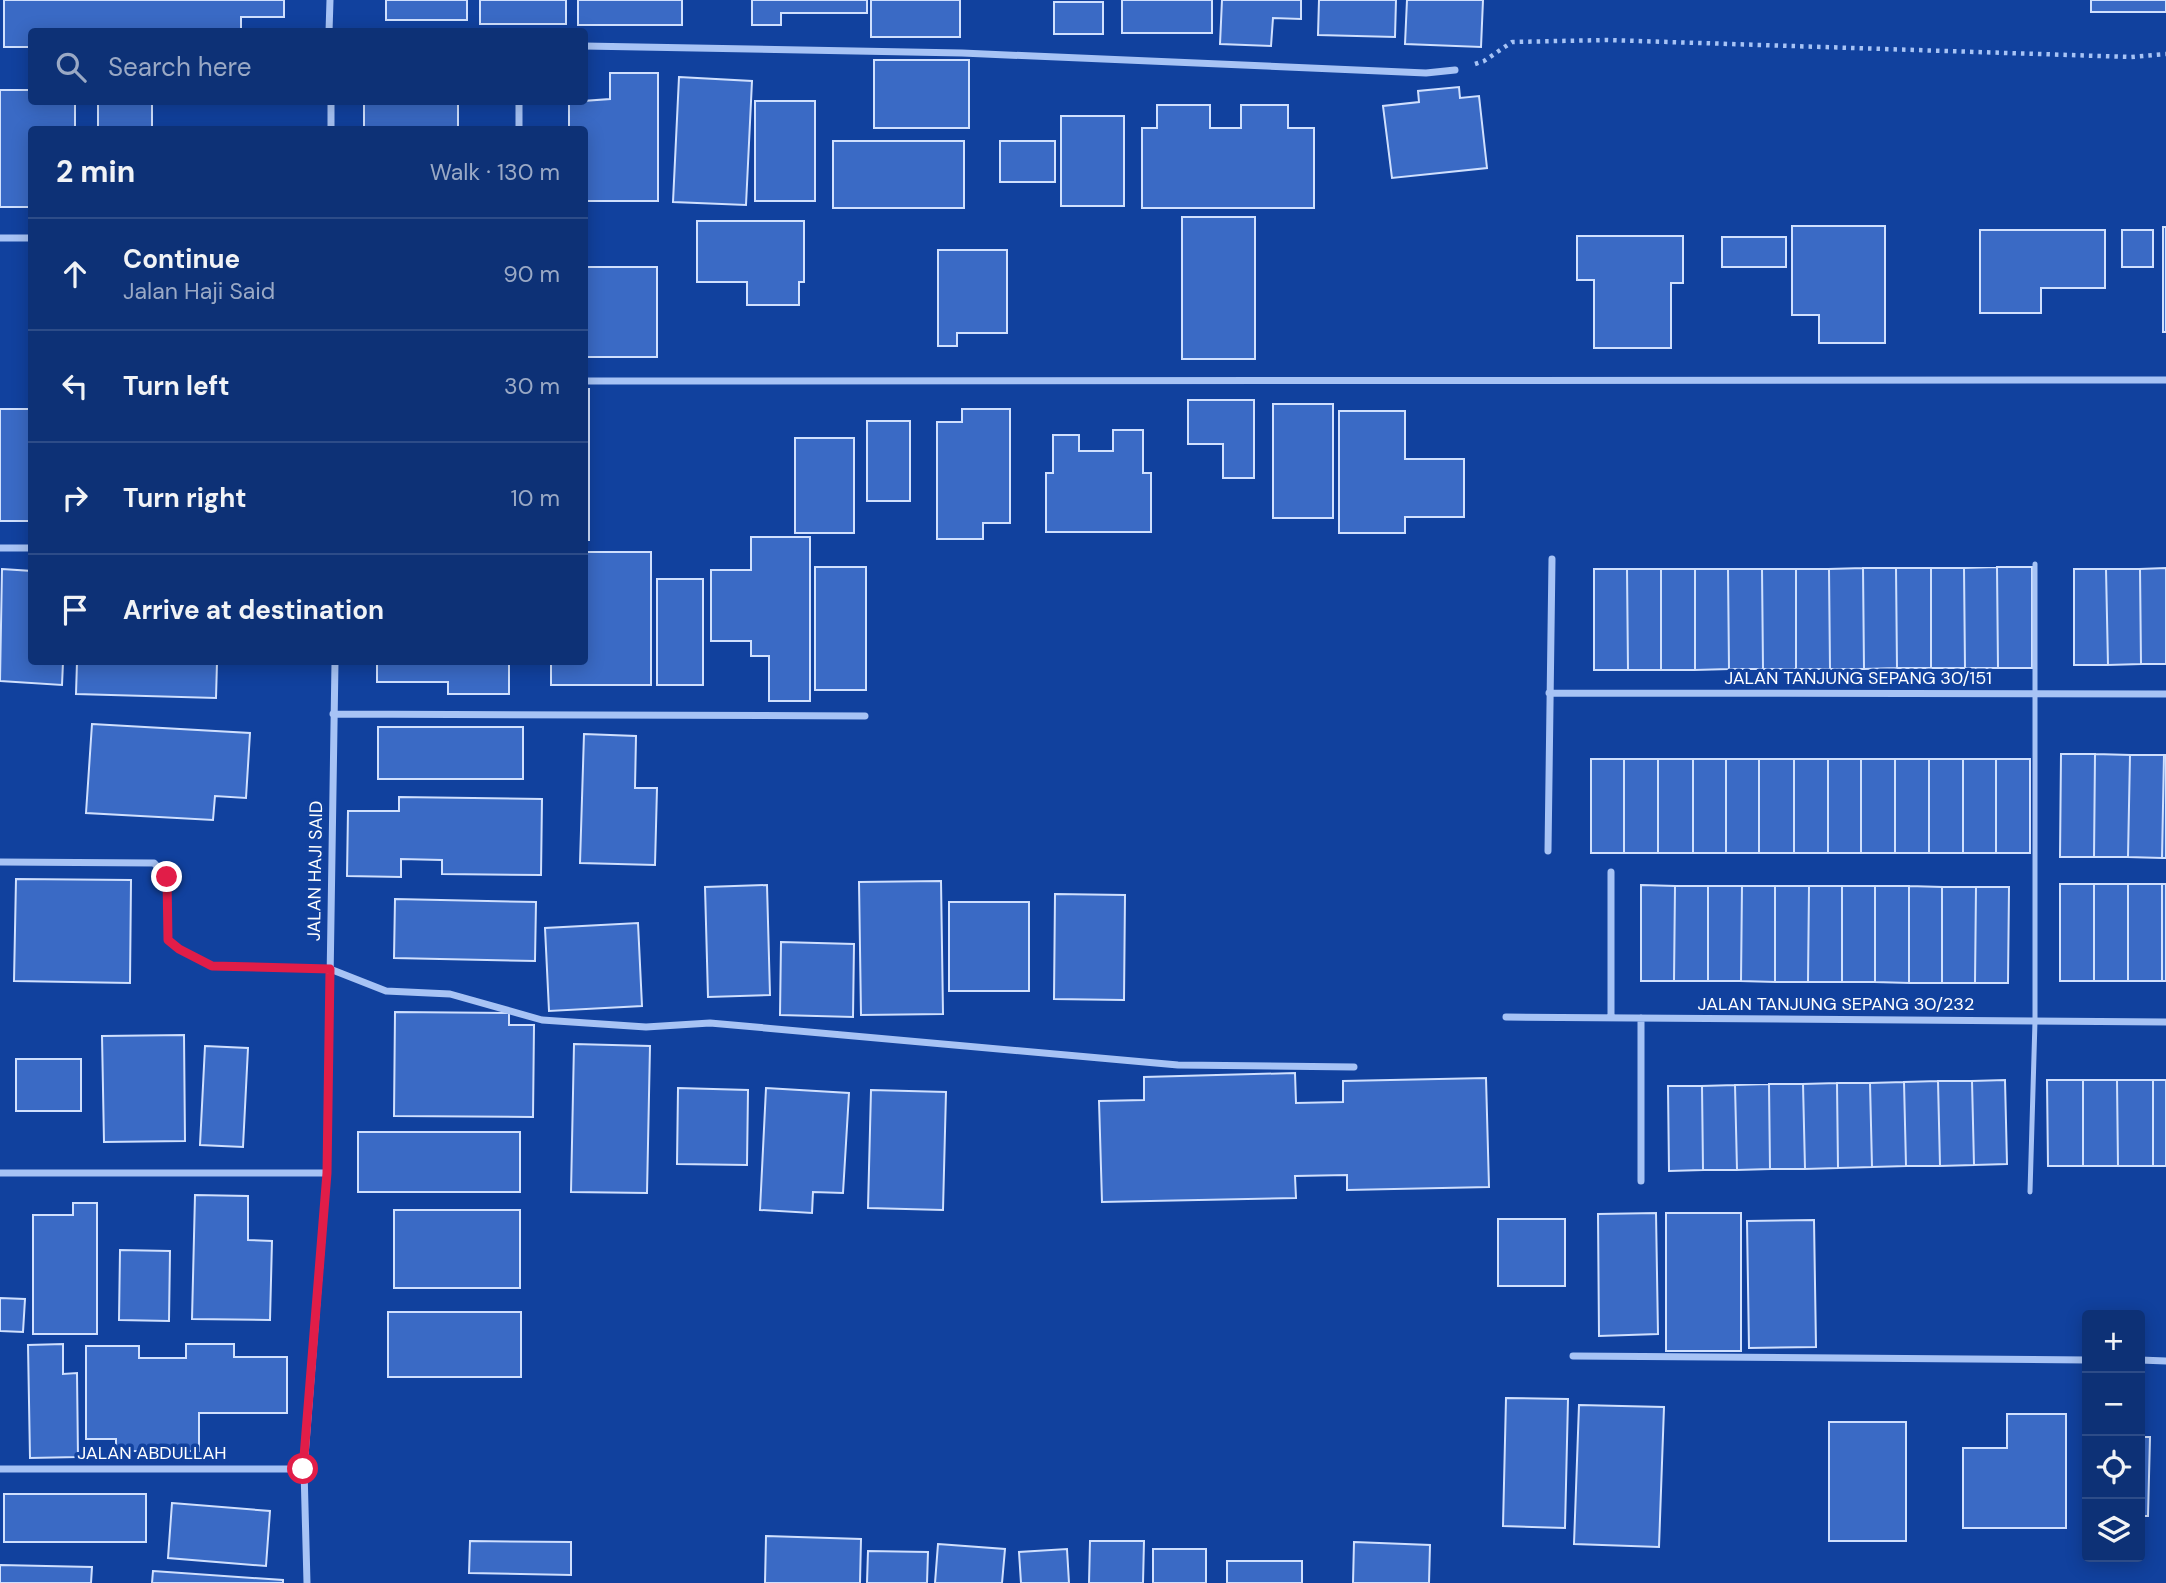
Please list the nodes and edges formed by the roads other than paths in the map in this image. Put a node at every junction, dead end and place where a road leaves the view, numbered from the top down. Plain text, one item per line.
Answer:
1 (330, 0) edge
2 (329, 28) edge
3 (588, 46) edge
4 (1455, 70) road end
5 (331, 105) edge
6 (519, 105) edge
7 (331, 126) edge
8 (519, 126) edge
9 (0, 238) edge
10 (28, 238) edge
11 (2166, 380) edge
12 (588, 381) edge
13 (0, 548) edge
14 (28, 548) edge
15 (1552, 559) dead end
16 (2035, 564) dead end
17 (335, 665) edge
18 (1549, 693) junction
19 (2036, 693) junction
20 (2166, 694) edge
21 (333, 714) junction
22 (865, 716) dead end
23 (1548, 851) dead end
24 (0, 862) edge
25 (1611, 872) dead end
26 (330, 969) junction
27 (1506, 1017) dead end
28 (1611, 1018) junction
29 (1641, 1018) junction
30 (2035, 1021) junction
31 (2166, 1022) edge
32 (1354, 1067) dead end
33 (0, 1173) edge
34 (327, 1173) junction
35 (1641, 1181) dead end
36 (2030, 1192) dead end
37 (1573, 1356) dead end
38 (2082, 1360) edge
39 (2145, 1360) edge
40 (2166, 1361) edge
41 (0, 1469) edge
42 (303, 1469) junction
43 (307, 1583) edge

1 - 2 street
3 - 4 street
5 - 7 street
6 - 8 street
9 - 10 street
11 - 12 street
13 - 14 street
15 - 18 street
16 - 19 lane
17 - 21 street, JALAN HAJI SAID
18 - 19 street, JALAN TANJUNG SEPANG 30/151
18 - 23 street
19 - 20 street, JALAN TANJUNG SEPANG 30/151
19 - 30 lane
21 - 22 street
21 - 26 street, JALAN HAJI SAID
24 - 26 street
25 - 28 street
26 - 32 street
26 - 34 street, JALAN HAJI SAID
27 - 28 street, JALAN TANJUNG SEPANG 30/232
28 - 29 street, JALAN TANJUNG SEPANG 30/232
29 - 30 street, JALAN TANJUNG SEPANG 30/232
29 - 35 street
30 - 31 street, JALAN TANJUNG SEPANG 30/232
30 - 36 lane
33 - 34 street
34 - 42 street, JALAN HAJI SAID
37 - 38 street
39 - 40 street
41 - 42 street, JALAN ABDULLAH
42 - 43 street, JALAN HAJI SAID

